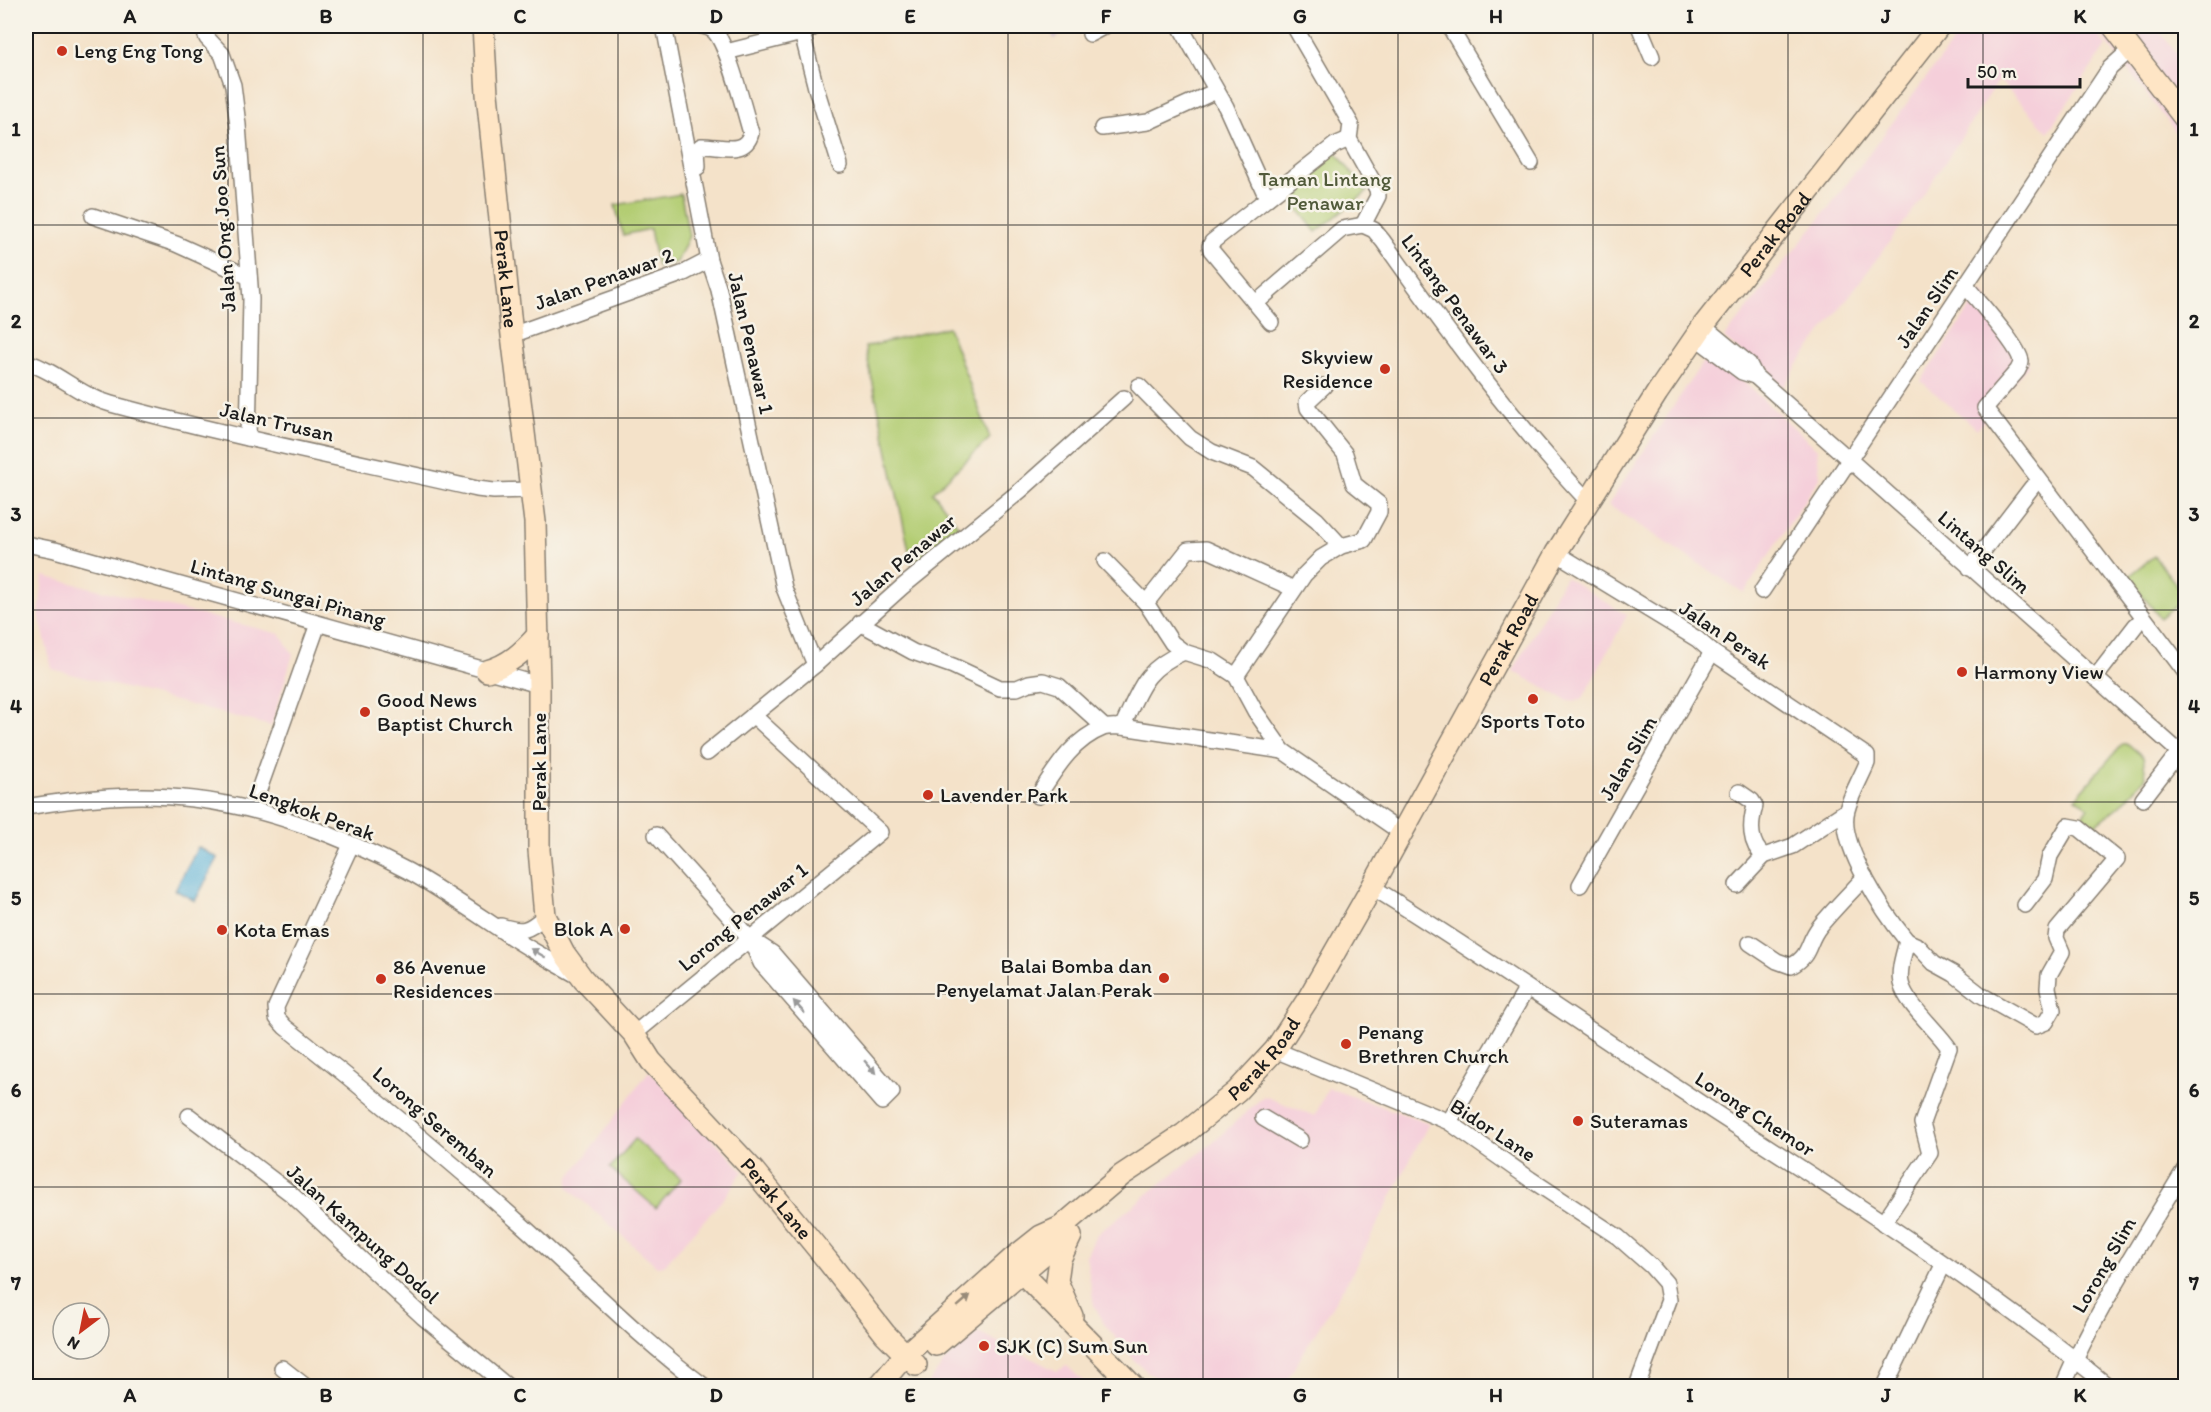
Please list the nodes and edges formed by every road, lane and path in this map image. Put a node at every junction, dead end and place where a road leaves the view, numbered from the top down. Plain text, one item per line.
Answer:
1 (202, 26) edge
2 (483, 26) edge
3 (664, 26) edge
4 (702, 26) edge
5 (817, 26) edge
6 (1106, 26) edge
7 (1180, 26) edge
8 (1294, 26) edge
9 (1449, 26) edge
10 (1639, 26) edge
11 (1939, 26) edge
12 (2113, 26) edge
13 (802, 33) junction
14 (1090, 34) dead end
15 (2131, 49) junction
16 (726, 52) junction
17 (1652, 57) dead end
18 (1216, 91) junction
19 (2186, 120) edge
20 (1102, 128) dead end
21 (1349, 138) junction
22 (1531, 162) dead end
23 (840, 165) dead end
24 (1268, 198) junction
25 (93, 216) dead end
26 (1363, 225) junction
27 (710, 260) junction
28 (249, 277) junction
29 (1966, 286) junction
30 (1256, 303) junction
31 (1271, 322) dead end
32 (1699, 332) junction
33 (512, 335) junction
34 (26, 363) edge
35 (1138, 386) dead end
36 (1324, 386) dead end
37 (1124, 398) dead end
38 (248, 438) junction
39 (1850, 462) junction
40 (2032, 487) dead end
41 (530, 490) junction
42 (1588, 501) junction
43 (26, 544) edge
44 (1341, 546) junction
45 (1556, 553) junction
46 (1106, 561) dead end
47 (1970, 568) junction
48 (1294, 589) junction
49 (1762, 591) dead end
50 (1146, 603) junction
51 (860, 623) junction
52 (318, 624) junction
53 (2136, 624) dead end
54 (538, 635) junction
55 (1184, 652) junction
56 (1712, 652) junction
57 (815, 665) junction
58 (488, 671) junction
59 (2186, 673) edge
60 (1236, 676) junction
61 (2095, 678) junction
62 (538, 685) junction
63 (753, 715) junction
64 (1104, 727) junction
65 (1122, 727) junction
66 (1283, 751) junction
67 (707, 753) dead end
68 (2182, 755) edge
69 (1739, 792) dead end
70 (1038, 796) dead end
71 (2143, 799) dead end
72 (26, 807) edge
73 (252, 809) junction
74 (1846, 811) junction
75 (1402, 833) junction
76 (656, 835) dead end
77 (351, 845) junction
78 (1764, 856) junction
79 (1865, 877) junction
80 (1580, 885) dead end
81 (1737, 885) dead end
82 (1372, 887) junction
83 (2025, 904) dead end
84 (545, 916) junction
85 (495, 925) junction
86 (750, 939) junction
87 (1907, 941) junction
88 (1750, 943) dead end
89 (584, 979) junction
90 (1527, 988) junction
91 (634, 1034) junction
92 (1275, 1050) junction
93 (189, 1116) dead end
94 (1263, 1118) dead end
95 (1449, 1122) junction
96 (1300, 1140) dead end
97 (2186, 1167) edge
98 (1082, 1208) junction
99 (1883, 1223) junction
100 (1943, 1265) junction
101 (1017, 1266) junction
102 (1075, 1328) junction
103 (932, 1329) junction
104 (2075, 1359) junction
105 (910, 1360) junction
106 (282, 1368) dead end
107 (1643, 1385) edge
108 (304, 1386) edge
109 (507, 1386) edge
110 (704, 1386) edge
111 (879, 1386) edge
112 (897, 1386) edge
113 (1133, 1386) edge
114 (1885, 1386) edge
115 (2063, 1386) edge
116 (2108, 1386) edge

1 - 28 street, Jalan Ong Joo Sun
2 - 33 main road, Perak Lane
3 - 27 street, Jalan Penawar 1
4 - 16 street
5 - 13 street
6 - 14 street
7 - 18 street
8 - 21 street
9 - 22 street
10 - 17 street
11 - 32 main road, Perak Road
12 - 15 main road
13 - 16 street
13 - 23 street
15 - 19 main road
15 - 29 street, Jalan Slim
16 - 27 street
18 - 20 street
18 - 24 street
21 - 24 street
21 - 26 street
24 - 30 street
25 - 28 street
26 - 30 street
26 - 42 street, Lintang Penawar 3
27 - 33 street, Jalan Penawar 2
27 - 57 street, Jalan Penawar 1
28 - 38 street, Jalan Ong Joo Sun
29 - 39 street, Jalan Slim
29 - 59 street
30 - 31 street
32 - 39 street, Lintang Slim
32 - 42 main road, Perak Road
33 - 41 main road, Perak Lane
34 - 38 street, Jalan Trusan
35 - 44 street
36 - 44 street
37 - 51 street, Jalan Penawar
38 - 41 street, Jalan Trusan
39 - 47 street, Lintang Slim
39 - 49 street, Jalan Slim
40 - 47 street
41 - 54 main road, Perak Lane
42 - 45 main road, Perak Road
43 - 52 street, Lintang Sungai Pinang
44 - 48 street
45 - 56 street, Jalan Perak
45 - 75 main road, Perak Road
46 - 50 street
47 - 61 street, Lintang Slim
48 - 50 street
48 - 60 street
50 - 55 street
51 - 57 street, Jalan Penawar
51 - 64 street
52 - 58 street, Lintang Sungai Pinang
52 - 73 street
53 - 61 street
54 - 58 main road
54 - 62 main road, Perak Lane
55 - 60 street
55 - 65 street
56 - 74 street, Jalan Perak
56 - 80 street, Jalan Slim
57 - 63 street, Jalan Penawar
58 - 62 street, Lintang Sungai Pinang
60 - 66 street
61 - 68 street, Lintang Slim
62 - 84 main road, Perak Lane
63 - 67 street, Jalan Penawar
63 - 86 street, Lorong Penawar 1
64 - 65 street
64 - 70 street
65 - 66 street
66 - 75 street
68 - 71 street
69 - 78 street
72 - 73 street, Lengkok Perak
73 - 77 street, Lengkok Perak
74 - 78 street
74 - 79 street
75 - 82 main road, Perak Road
76 - 86 street
77 - 85 street, Lengkok Perak
77 - 110 street, Lorong Seremban
78 - 81 street
79 - 87 street
79 - 88 street
82 - 90 street, Lorong Chemor
82 - 92 main road, Perak Road
83 - 87 street
84 - 85 street, Lengkok Perak
84 - 89 main road, Perak Lane
89 -> 85 street, Lengkok Perak
86 -> 86 street
86 - 91 street, Lorong Penawar 1
87 - 99 street
89 - 91 main road, Perak Lane
90 - 95 street
90 - 99 street, Lorong Chemor
91 - 103 main road
91 - 105 main road, Perak Lane
92 - 95 street, Bidor Lane
92 - 98 main road, Perak Road
93 - 109 street, Jalan Kampung Dodol
94 - 96 street
95 - 107 street, Bidor Lane
97 - 104 street, Lorong Slim
98 - 101 main road, Perak Road
98 - 102 main road
99 - 100 street, Lorong Chemor
100 - 104 street, Lorong Chemor
100 - 114 street
101 - 102 main road
103 -> 101 main road, Perak Road
101 - 105 main road, Perak Road
102 - 113 main road
103 - 105 main road, Perak Road
104 - 115 street, Lorong Slim
104 - 116 street, Lorong Chemor
105 - 111 main road, Perak Road
105 - 112 main road, Perak Road
106 - 108 street

